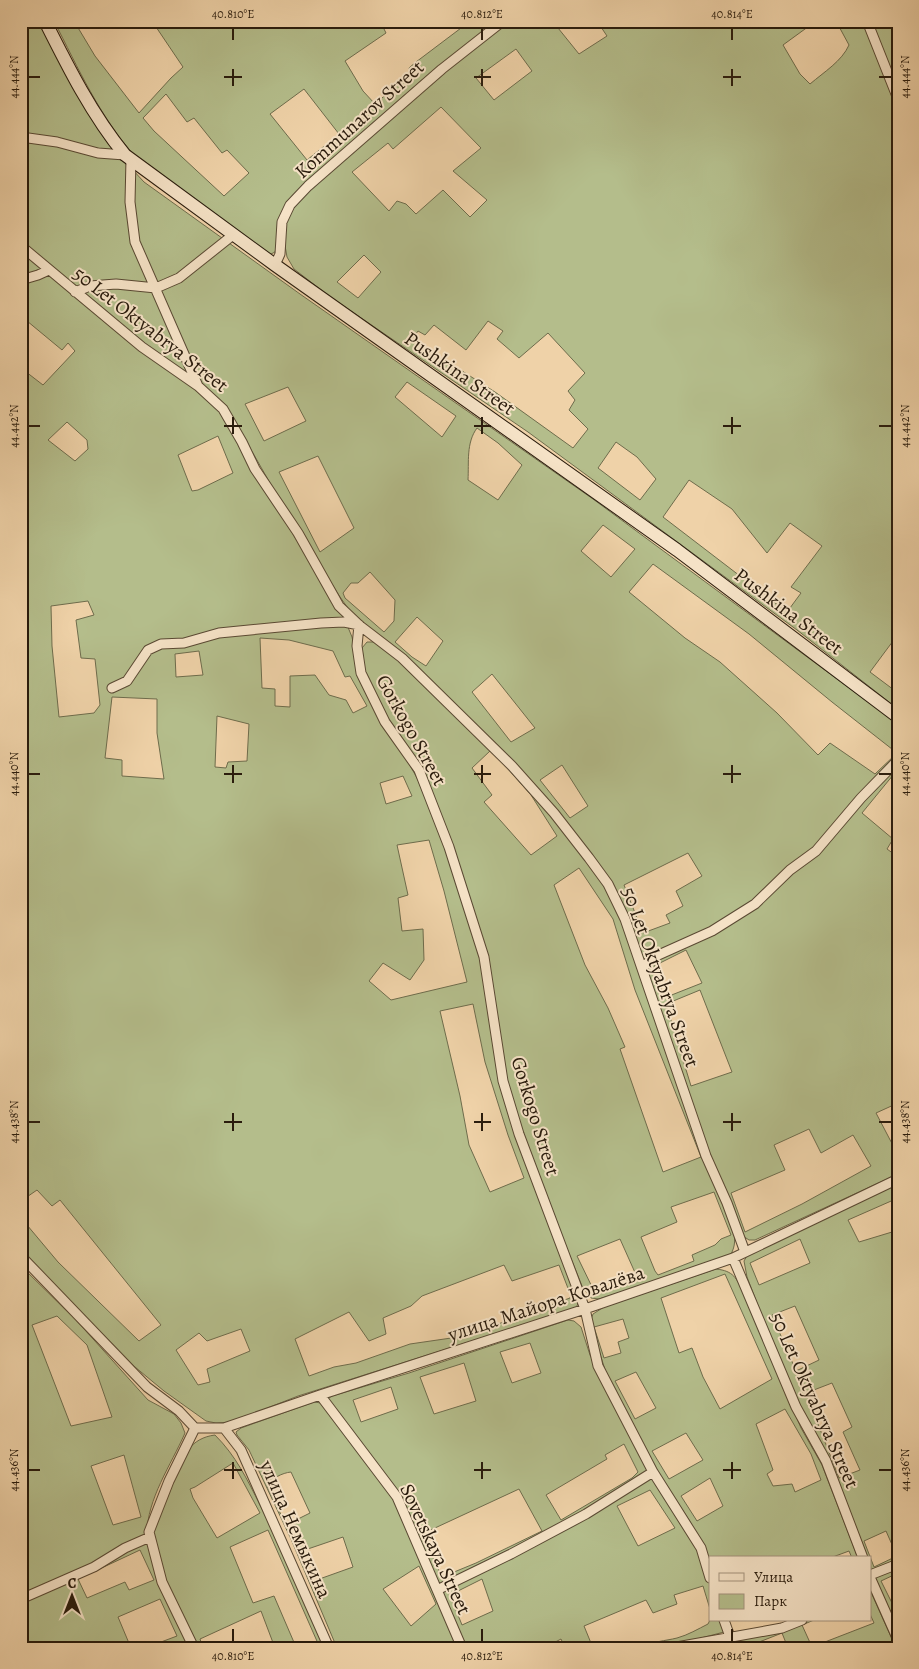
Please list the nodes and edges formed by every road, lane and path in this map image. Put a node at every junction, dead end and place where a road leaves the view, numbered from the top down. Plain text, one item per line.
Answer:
1 (45, 21) edge
2 (503, 21) edge
3 (865, 21) edge
4 (898, 99) edge
5 (21, 137) edge
6 (128, 157) junction
7 (233, 235) junction
8 (21, 246) edge
9 (275, 265) junction
10 (49, 270) junction
11 (21, 280) edge
12 (156, 288) junction
13 (75, 292) junction
14 (198, 386) junction
15 (359, 625) junction
16 (112, 688) dead end
17 (898, 717) edge
18 (898, 760) edge
19 (642, 968) junction
20 (898, 1179) edge
21 (745, 1252) junction
22 (21, 1256) edge
23 (733, 1258) junction
24 (586, 1309) junction
25 (320, 1395) junction
26 (195, 1428) junction
27 (224, 1428) junction
28 (653, 1472) junction
29 (150, 1537) junction
30 (862, 1556) edge
31 (898, 1564) edge
32 (709, 1575) edge
33 (872, 1579) edge
34 (872, 1582) edge
35 (437, 1590) junction
36 (21, 1600) edge
37 (725, 1622) edge
38 (797, 1622) edge
39 (729, 1636) junction
40 (898, 1640) edge
41 (194, 1648) edge
42 (329, 1648) edge
43 (462, 1648) edge
44 (671, 1648) edge
45 (734, 1648) edge

1 - 6 street, Pushkina Street
2 - 9 street, Kommunarov Street
3 - 4 street
5 - 6 street
6 - 7 street, Pushkina Street
6 - 12 street
7 - 9 street, Pushkina Street
7 - 12 street
8 - 10 street, 50 Let Oktyabrya Street
9 - 17 street, Pushkina Street
10 - 11 street
10 - 13 street, 50 Let Oktyabrya Street
12 - 13 street
12 - 14 street
13 - 14 street, 50 Let Oktyabrya Street
14 - 15 street, 50 Let Oktyabrya Street
15 - 16 street
15 - 19 street, 50 Let Oktyabrya Street
15 - 24 street, Gorkogo Street
18 - 19 street
19 - 21 street, 50 Let Oktyabrya Street
20 - 21 street, улица Майора Ковалёва
21 - 23 street, улица Майора Ковалёва
22 - 26 street
23 - 24 street, улица Майора Ковалёва
23 - 30 street, 50 Let Oktyabrya Street
24 - 25 street, улица Майора Ковалёва
24 - 28 street, Gorkogo Street
25 - 27 street, улица Майора Ковалёва
25 - 35 street, Sovetskaya Street
26 - 27 street, улица Майора Ковалёва
26 - 29 street
27 - 42 street, улица Немыкина
28 - 32 street, Gorkogo Street
28 - 35 street
29 - 36 street
29 - 41 street
31 - 33 street
34 - 40 street
35 - 43 street, Sovetskaya Street
37 - 39 street
38 - 39 street
39 - 44 street
39 - 45 street

